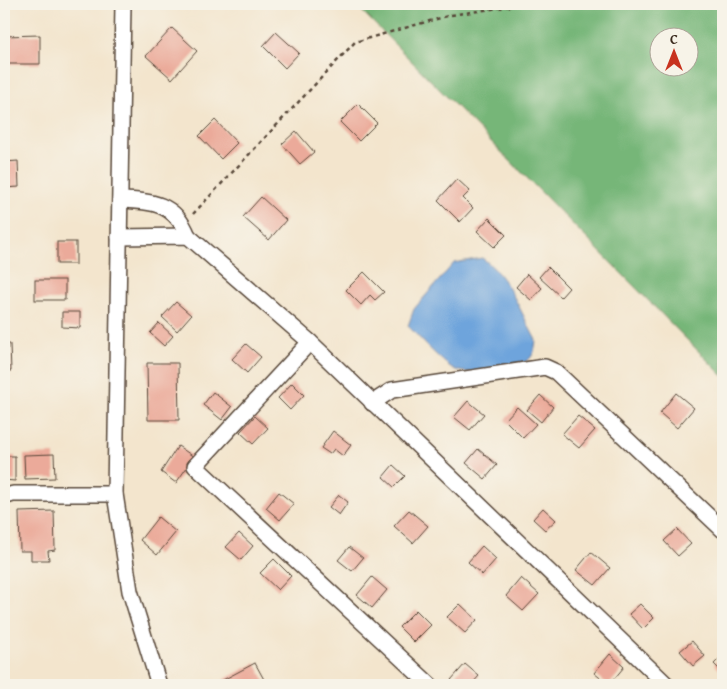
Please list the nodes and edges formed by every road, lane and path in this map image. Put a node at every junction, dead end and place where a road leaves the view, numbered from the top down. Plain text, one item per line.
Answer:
1 (123, 4) edge
2 (526, 4) edge
3 (120, 200) junction
4 (186, 230) junction
5 (119, 237) junction
6 (310, 342) junction
7 (372, 403) junction
8 (115, 494) junction
9 (4, 497) edge
10 (723, 530) edge
11 (159, 685) edge
12 (430, 685) edge
13 (667, 685) edge

1 - 3 street
2 - 4 path
3 - 4 street
3 - 5 street
4 - 5 street
4 - 6 street
5 - 8 street
6 - 7 street
6 - 12 street
7 - 10 street
7 - 13 street
8 - 9 street
8 - 11 street

